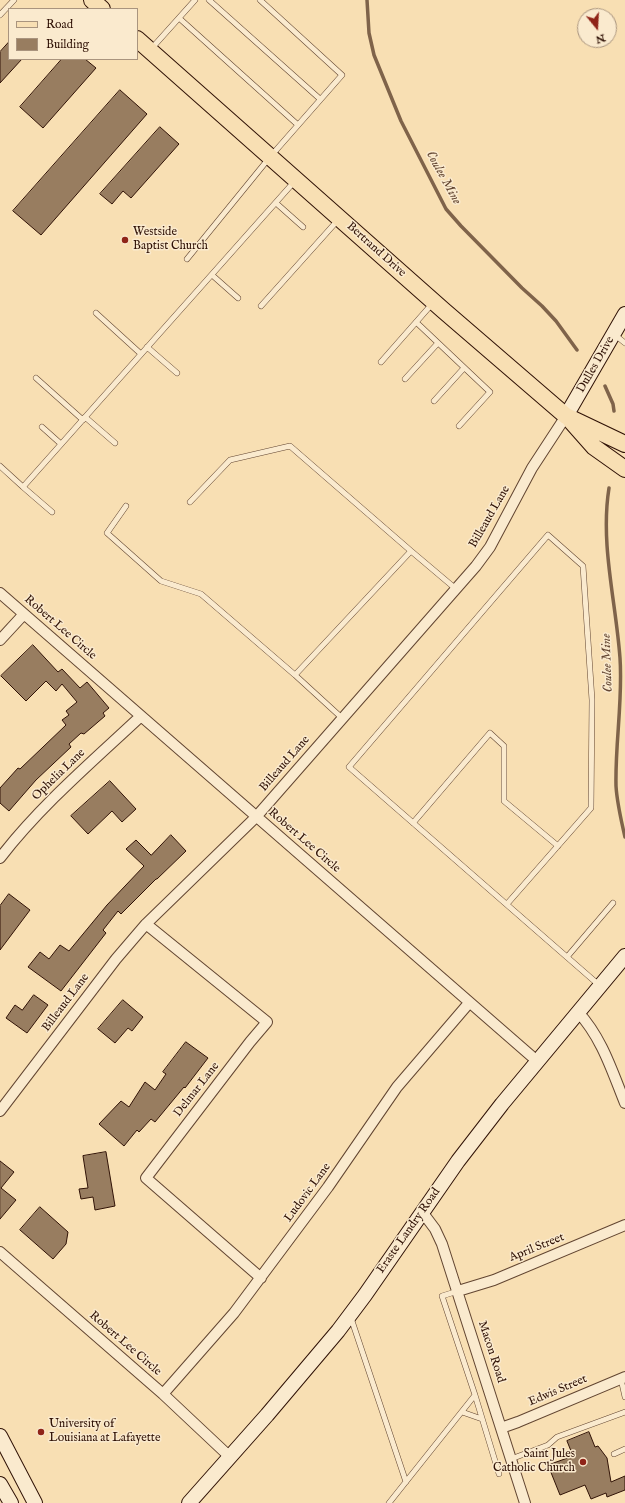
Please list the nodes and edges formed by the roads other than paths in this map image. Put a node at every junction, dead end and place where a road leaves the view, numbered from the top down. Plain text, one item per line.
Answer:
1 (14, 0) edge
2 (92, 0) edge
3 (195, 0) edge
4 (209, 0) edge
5 (260, 0) edge
6 (101, 8) edge
7 (0, 15) edge
8 (179, 18) junction
9 (138, 40) edge
10 (150, 50) junction
11 (320, 100) junction
12 (298, 124) junction
13 (270, 157) junction
14 (296, 180) junction
15 (276, 203) junction
16 (340, 218) junction
17 (303, 227) dead end
18 (186, 259) dead end
19 (212, 274) junction
20 (238, 298) dead end
21 (434, 302) junction
22 (261, 306) dead end
23 (96, 313) dead end
24 (625, 314) edge
25 (416, 322) junction
26 (613, 334) junction
27 (438, 343) junction
28 (625, 343) edge
29 (147, 347) junction
30 (142, 354) junction
31 (381, 362) dead end
32 (464, 368) junction
33 (177, 373) dead end
34 (36, 378) dead end
35 (405, 378) dead end
36 (434, 401) dead end
37 (566, 416) junction
38 (84, 418) junction
39 (459, 426) dead end
40 (42, 427) dead end
41 (115, 443) dead end
42 (61, 444) junction
43 (625, 444) edge
44 (0, 466) edge
45 (625, 469) edge
46 (23, 487) junction
47 (190, 502) dead end
48 (126, 506) dead end
49 (52, 512) dead end
50 (411, 551) junction
51 (456, 589) junction
52 (0, 593) edge
53 (24, 614) junction
54 (0, 640) edge
55 (295, 674) junction
56 (141, 716) junction
57 (342, 718) junction
58 (256, 817) junction
59 (413, 823) junction
60 (558, 846) junction
61 (0, 858) edge
62 (613, 903) dead end
63 (507, 904) junction
64 (146, 924) junction
65 (625, 956) edge
66 (567, 957) junction
67 (600, 986) junction
68 (469, 1003) junction
69 (578, 1012) junction
70 (537, 1061) junction
71 (625, 1103) edge
72 (0, 1111) edge
73 (423, 1213) junction
74 (625, 1225) edge
75 (0, 1252) edge
76 (261, 1278) junction
77 (458, 1291) junction
78 (350, 1315) junction
79 (623, 1378) edge
80 (163, 1394) junction
81 (475, 1395) junction
82 (625, 1397) edge
83 (462, 1412) junction
84 (625, 1412) edge
85 (482, 1419) junction
86 (501, 1428) junction
87 (0, 1436) edge
88 (625, 1450) edge
89 (614, 1454) dead end
90 (230, 1457) junction
91 (511, 1460) junction
92 (500, 1474) dead end
93 (406, 1482) junction
94 (0, 1484) edge
95 (10, 1503) edge
96 (35, 1503) edge
97 (189, 1503) edge
98 (389, 1503) edge
99 (525, 1503) edge

1 - 7 lane
2 - 6 main road
3 - 8 lane
4 - 11 lane
5 - 11 lane
8 - 10 lane
8 - 12 lane
9 - 10 main road, Bertrand Drive
10 - 13 main road, Bertrand Drive
11 - 12 lane
12 - 13 lane
13 - 14 main road, Bertrand Drive
13 - 18 lane
14 - 15 lane
14 - 16 main road, Bertrand Drive
15 - 17 lane
15 - 19 lane
16 - 21 main road, Bertrand Drive
16 - 22 lane
19 - 20 lane
19 - 29 lane
21 - 25 lane
21 - 37 main road, Bertrand Drive
23 - 30 lane
24 - 26 street, Dulles Drive
25 - 27 lane
25 - 31 lane
26 - 28 lane
26 - 37 street, Dulles Drive
27 - 32 lane
27 - 35 lane
29 - 30 lane
29 - 33 lane
30 - 38 lane
32 - 36 lane
32 - 39 lane
34 - 38 lane
37 - 43 main road, Bertrand Drive
37 - 45 main road
37 - 51 street, Billeaud Lane
38 - 41 lane
38 - 42 lane
40 - 42 lane
42 - 46 lane
44 - 46 lane
46 - 49 lane
47 - 50 lane
48 - 55 lane
50 - 51 lane
50 - 55 lane
51 - 57 street, Billeaud Lane
52 - 53 street, Robert Lee Circle
53 - 54 street
53 - 56 street, Robert Lee Circle
55 - 57 lane
56 - 58 street, Robert Lee Circle
56 - 61 street, Ophelia Lane
57 - 58 street, Billeaud Lane
58 - 64 street, Billeaud Lane
58 - 68 street, Robert Lee Circle
59 - 60 lane
59 - 60 lane
59 - 63 lane
60 - 63 lane
62 - 66 lane
63 - 66 lane
64 - 72 street, Billeaud Lane
64 - 76 street, Delmar Lane
65 - 67 street, Eraste Landry Road
66 - 67 lane
67 - 69 street, Eraste Landry Road
68 - 70 street, Robert Lee Circle
68 - 76 street, Ludovic Lane
69 - 70 street, Eraste Landry Road
69 - 71 street
70 - 73 street, Eraste Landry Road
73 - 77 street, Macon Road
73 - 78 street, Eraste Landry Road
74 - 77 street, April Street
75 - 80 street, Robert Lee Circle
76 - 80 street, Ludovic Lane
77 - 81 lane
77 - 86 street, Macon Road
78 - 90 street, Eraste Landry Road
78 - 93 lane
79 - 82 lane
79 - 86 street, Edwis Street
80 - 90 street, Robert Lee Circle
81 - 83 lane
81 - 85 lane
83 - 85 lane
83 - 93 lane
84 - 91 lane
85 - 92 lane
86 - 91 street, Macon Road
87 - 96 street
88 - 89 lane
90 - 97 street, Eraste Landry Road
91 - 99 street, Macon Road
93 - 98 lane
94 - 95 street

